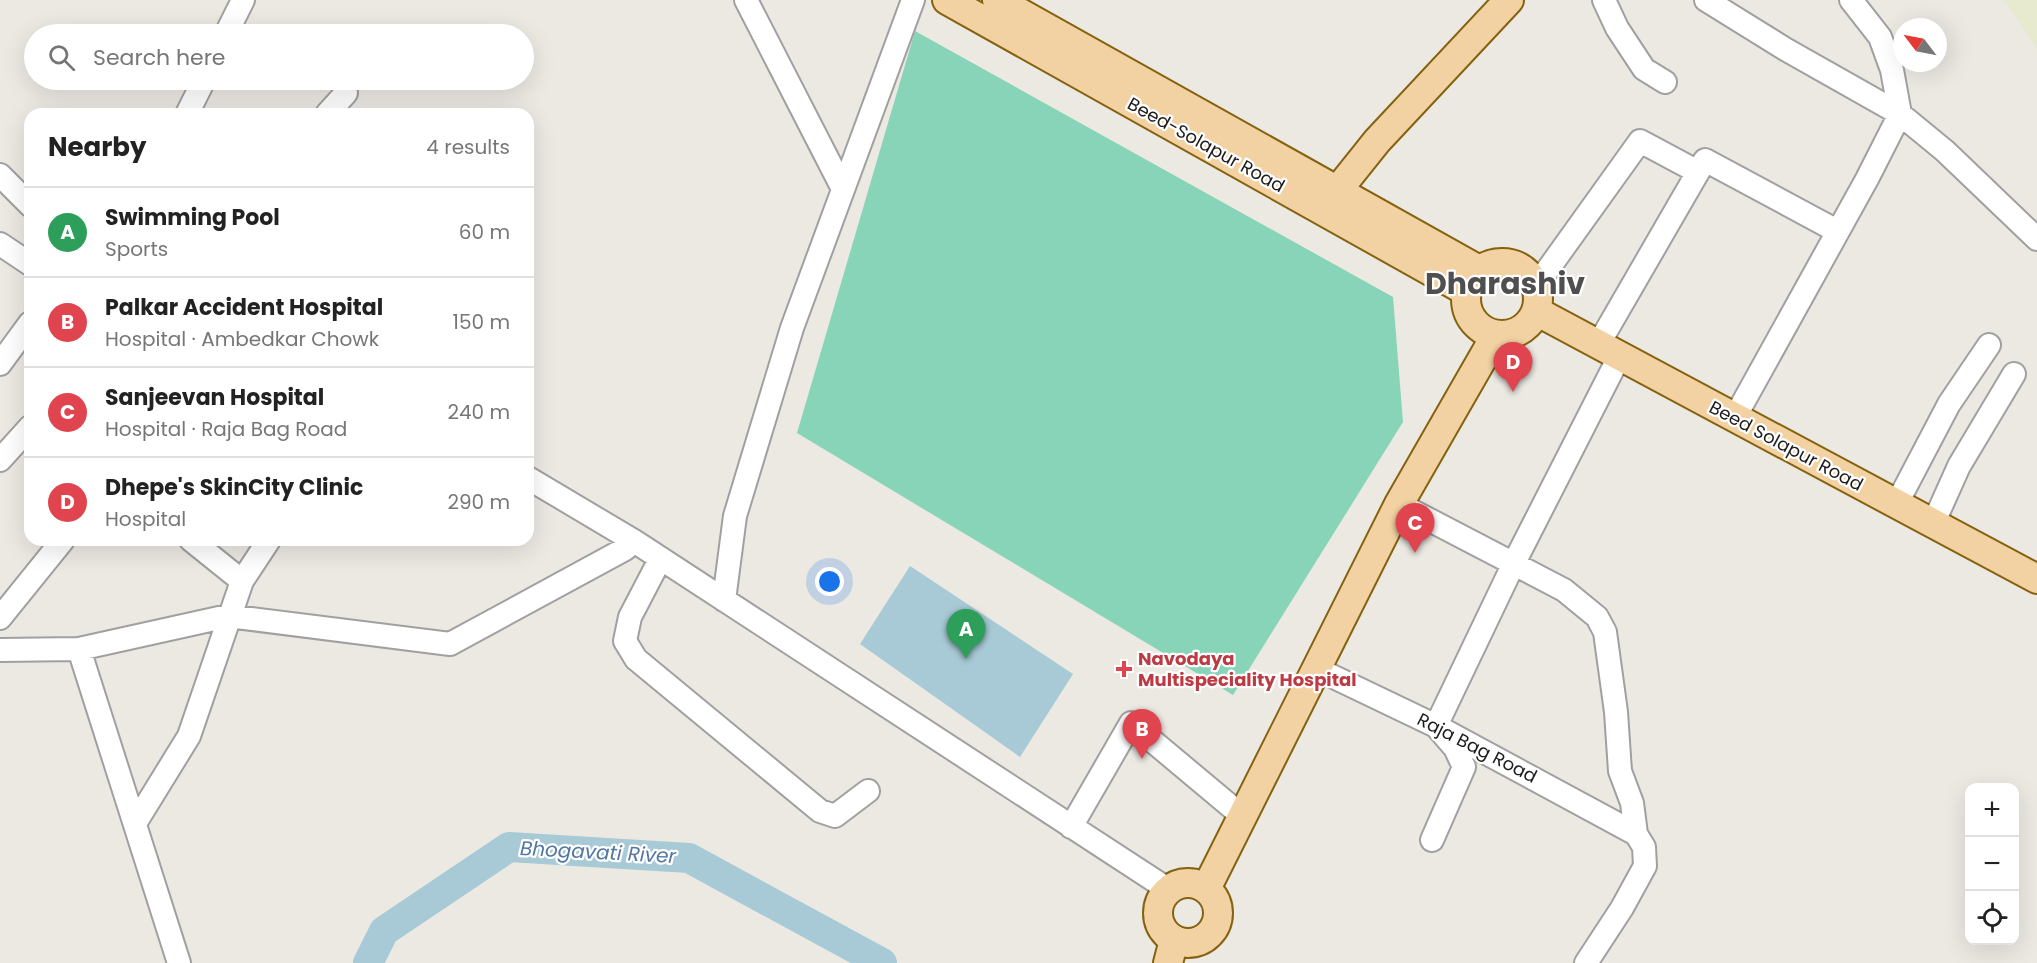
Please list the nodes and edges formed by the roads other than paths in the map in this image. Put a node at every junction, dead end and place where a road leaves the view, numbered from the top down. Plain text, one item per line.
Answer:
1 (243, 0) edge
2 (746, 0) edge
3 (913, 0) edge
4 (946, 0) edge
5 (997, 0) edge
6 (1509, 0) edge
7 (1604, 0) edge
8 (1706, 0) edge
9 (1851, 0) edge
10 (231, 24) edge
11 (1665, 82) dead end
12 (199, 90) edge
13 (346, 93) dead end
14 (191, 108) edge
15 (332, 108) edge
16 (1900, 114) junction
17 (1698, 172) junction
18 (0, 175) edge
19 (843, 189) junction
20 (1337, 191) junction
21 (24, 199) edge
22 (1838, 231) junction
23 (2037, 239) edge
24 (0, 244) edge
25 (24, 260) edge
26 (1473, 280) junction
27 (1536, 299) junction
28 (24, 331) edge
29 (1488, 331) junction
30 (1989, 345) dead end
31 (1608, 351) junction
32 (0, 364) edge
33 (2014, 374) dead end
34 (1734, 419) junction
35 (24, 432) edge
36 (4, 448) edge
37 (534, 482) edge
38 (1399, 504) junction
39 (1896, 505) junction
40 (1933, 524) junction
41 (629, 545) junction
42 (58, 546) edge
43 (198, 546) edge
44 (265, 546) edge
45 (1514, 563) junction
46 (655, 569) junction
47 (2037, 579) edge
48 (242, 581) junction
49 (724, 600) junction
50 (228, 616) junction
51 (0, 618) edge
52 (79, 649) junction
53 (0, 650) edge
54 (1316, 668) junction
55 (1436, 726) junction
56 (868, 791) dead end
57 (1238, 812) junction
58 (136, 822) junction
59 (1071, 827) junction
60 (1636, 834) junction
61 (1432, 840) dead end
62 (1202, 887) junction
63 (1166, 893) junction
64 (1171, 951) edge
65 (179, 963) edge
66 (1586, 963) edge

1 - 10 street
2 - 19 street
3 - 19 street
4 - 26 main road, Beed-Solapur Road
5 - 20 main road, Beed-Solapur Road
6 - 20 main road
7 - 11 street
8 - 16 street
9 - 16 street
12 - 14 street
13 - 15 street
16 - 22 street
16 - 23 street
17 - 22 street
17 - 27 street
17 - 31 street
18 - 21 street
19 - 49 street
20 - 26 main road, Beed-Solapur Road
22 - 34 street
24 - 25 street
26 - 27 main road
26 - 29 main road
27 - 29 main road
27 - 31 main road, Beed Solapur Road
28 - 32 street
29 - 38 main road
29 - 57 main road
30 - 39 street
31 - 34 main road, Beed Solapur Road
31 - 45 street
33 - 40 street
34 - 39 main road, Beed Solapur Road
35 - 36 street
37 - 41 street
38 - 45 street
38 - 54 main road
39 - 40 main road, Beed Solapur Road
40 - 47 main road, Beed Solapur Road
41 - 46 street
41 - 49 street
41 - 50 street
42 - 51 street
43 - 48 street
44 - 48 street
45 - 55 street
45 - 60 street
46 - 56 street
46 - 63 street
48 - 50 street
49 - 59 street
50 - 52 street
50 - 58 street
52 - 53 street
52 - 58 street
54 - 55 street, Raja Bag Road
54 - 57 main road
55 - 60 street, Raja Bag Road
55 - 61 street
57 - 59 street
57 - 62 main road
58 - 65 street
59 - 63 street
60 - 66 street
62 - 63 main road
62 - 64 main road
63 - 64 main road

